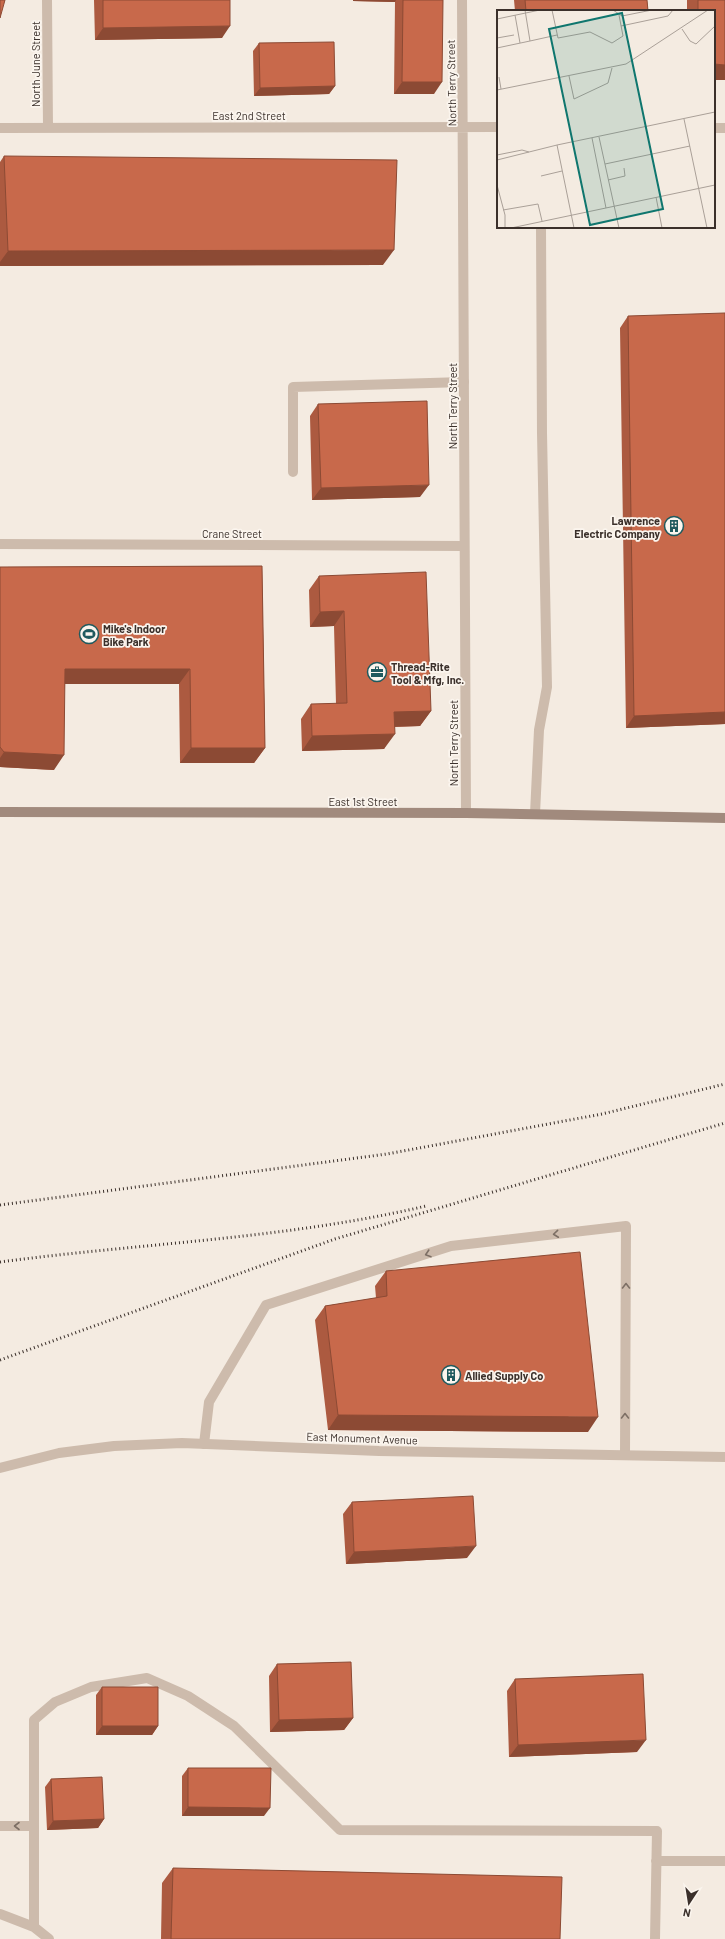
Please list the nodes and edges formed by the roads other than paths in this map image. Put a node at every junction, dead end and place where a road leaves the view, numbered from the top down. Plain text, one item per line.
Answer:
1 (47, 0) edge
2 (462, 0) edge
3 (464, 127) junction
4 (497, 127) edge
5 (0, 128) edge
6 (48, 128) junction
7 (541, 228) edge
8 (464, 382) junction
9 (294, 472) dead end
10 (0, 544) edge
11 (464, 546) junction
12 (0, 812) edge
13 (466, 813) junction
14 (536, 814) junction
15 (725, 818) edge
16 (204, 1444) junction
17 (626, 1455) junction
18 (725, 1457) edge
19 (0, 1468) edge
20 (0, 1826) edge
21 (34, 1826) junction
22 (656, 1861) junction
23 (725, 1861) edge
24 (0, 1914) edge
25 (34, 1927) junction
26 (49, 1939) edge
27 (655, 1939) edge

1 - 6 street, North June Street
2 - 3 street, North Terry Street
3 - 4 street, East 2nd Street
3 - 6 street, East 2nd Street
3 - 8 street, North Terry Street
5 - 6 street, East 2nd Street
7 - 14 street
8 - 9 street
8 - 11 street, North Terry Street
10 - 11 street, Crane Street
11 - 13 street, North Terry Street
12 - 13 main road, East 1st Street
13 - 14 main road, East 1st Street
14 - 15 main road, East 1st Street
16 - 17 street, East Monument Avenue
17 -> 16 street
16 - 19 street, East Monument Avenue
17 - 18 street, East Monument Avenue
21 -> 20 street
21 - 22 street
21 - 25 street
22 - 23 street
22 - 27 street
24 - 25 street
25 - 26 street

